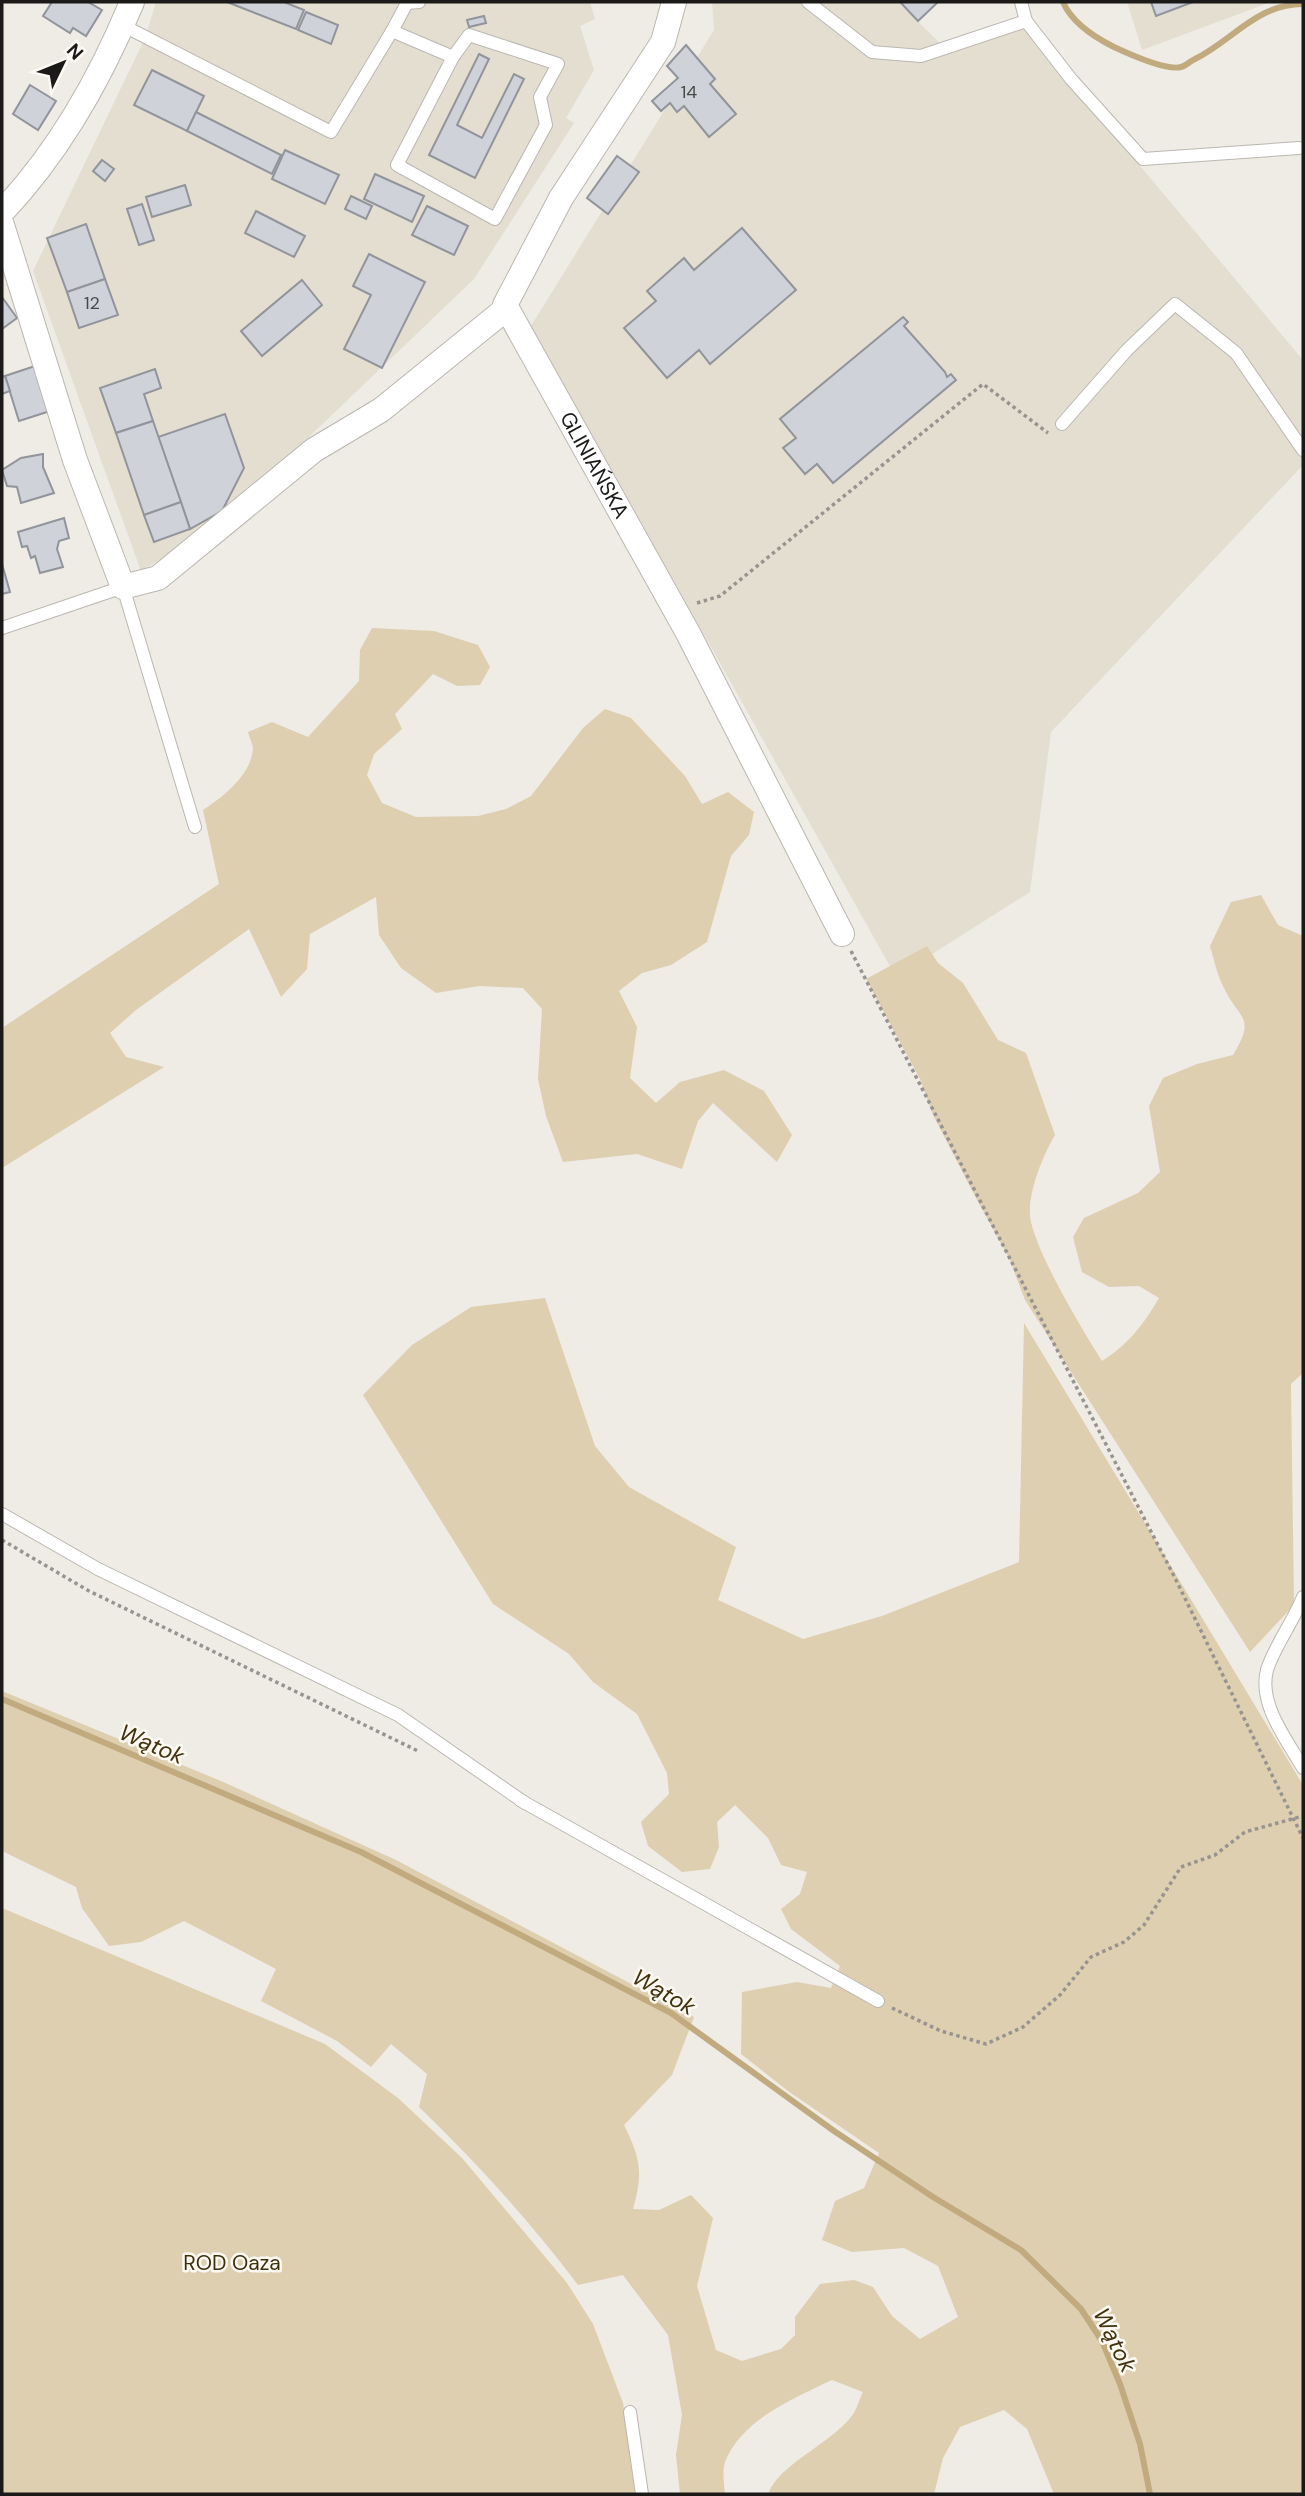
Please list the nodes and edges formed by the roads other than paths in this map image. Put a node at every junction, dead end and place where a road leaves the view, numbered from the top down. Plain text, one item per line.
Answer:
1 (132, 2) edge
2 (419, 2) edge
3 (674, 2) edge
4 (808, 2) edge
5 (1021, 2) edge
6 (1026, 21) junction
7 (122, 25) junction
8 (392, 31) junction
9 (453, 57) junction
10 (1298, 148) dead end
11 (2, 212) edge
12 (2, 225) edge
13 (507, 308) junction
14 (1062, 424) road end
15 (1303, 450) edge
16 (122, 587) junction
17 (2, 628) edge
18 (195, 827) dead end
19 (842, 934) road end
20 (2, 1514) edge
21 (1303, 1597) edge
22 (1303, 1768) edge
23 (878, 2001) road end
24 (630, 2412) dead end
25 (642, 2494) edge

1 - 7 street
2 - 8 lane
3 - 13 street
4 - 6 lane
5 - 6 lane
6 - 10 lane
7 - 8 lane
7 - 11 street
8 - 9 lane
9 - 9 lane
12 - 16 street
13 - 16 street
13 - 19 street, GLINIAŃSKA
14 - 15 lane
16 - 17 lane
16 - 18 lane
20 - 23 lane
21 - 22 lane
24 - 25 lane

